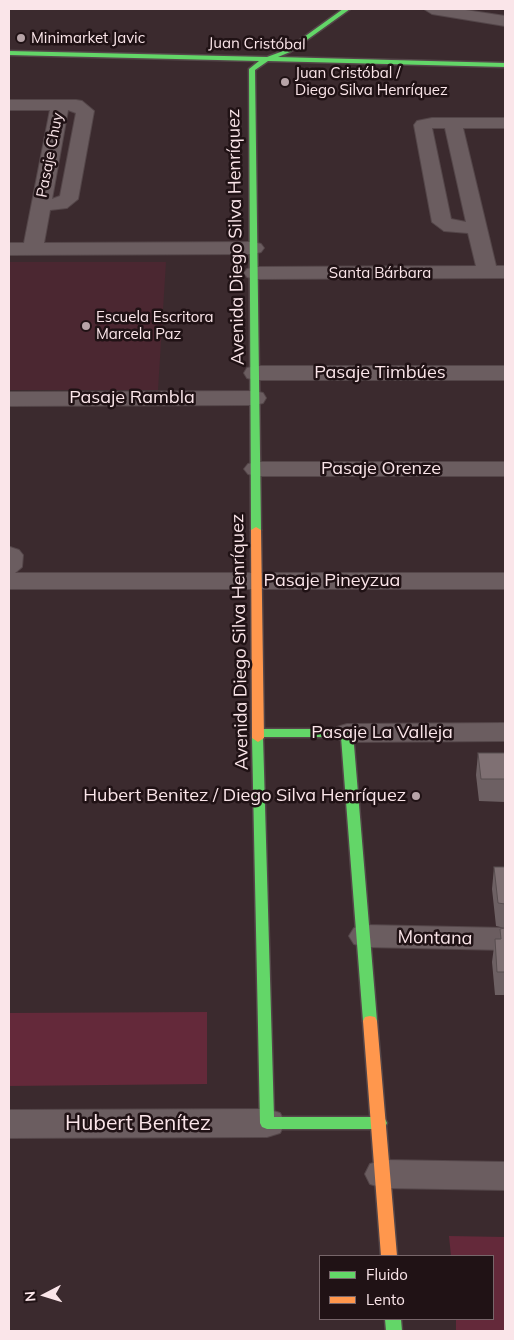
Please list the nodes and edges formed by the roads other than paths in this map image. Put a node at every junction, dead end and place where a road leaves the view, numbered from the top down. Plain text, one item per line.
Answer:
1 (347, 9) edge
2 (432, 9) edge
3 (505, 21) edge
4 (9, 52) edge
5 (269, 59) junction
6 (505, 65) edge
7 (9, 105) edge
8 (60, 105) junction
9 (453, 123) junction
10 (505, 123) edge
11 (41, 205) junction
12 (477, 228) junction
13 (254, 248) junction
14 (9, 249) edge
15 (33, 249) junction
16 (496, 272) edge
17 (254, 273) junction
18 (505, 373) edge
19 (255, 374) junction
20 (9, 398) edge
21 (255, 398) junction
22 (256, 469) junction
23 (505, 469) edge
24 (9, 581) edge
25 (257, 581) junction
26 (505, 581) edge
27 (505, 732) edge
28 (258, 733) junction
29 (347, 733) junction
30 (365, 936) junction
31 (505, 939) edge
32 (267, 1123) junction
33 (380, 1123) junction
34 (9, 1124) edge
35 (383, 1174) junction
36 (505, 1176) edge
37 (389, 1255) edge

1 - 5 street
2 - 3 street
4 - 5 street, Juan Cristóbal
5 - 6 street, Juan Cristóbal
5 - 13 street, Avenida Diego Silva Henríquez
7 - 8 street, Pasaje Chuy
8 - 11 street, Pasaje Chuy
8 - 11 street, Pasaje Chuy
9 - 10 street
9 - 12 street
9 - 12 street
11 - 15 street, Pasaje Chuy
12 - 16 street
13 - 15 street
13 - 17 street, Avenida Diego Silva Henríquez
14 - 15 street
16 - 17 street, Santa Bárbara
17 - 19 street, Avenida Diego Silva Henríquez
18 - 19 street, Pasaje Timbúes
19 - 21 street, Avenida Diego Silva Henríquez
20 - 21 street, Pasaje Rambla
21 - 22 street, Avenida Diego Silva Henríquez
22 - 23 street, Pasaje Orenze
22 - 25 street, Avenida Diego Silva Henríquez
24 - 25 street, Pasaje Pineyzua
25 - 26 street, Pasaje Pineyzua
25 - 28 street, Avenida Diego Silva Henríquez
27 - 29 street, Pasaje La Valleja
28 - 29 street, Pasaje La Valleja
28 - 32 street, Avenida Diego Silva Henríquez
29 - 30 street
30 - 31 street, Montana
30 - 33 street
32 - 33 street
32 - 34 street, Hubert Benítez
33 - 35 street
35 - 36 street
35 - 37 street

